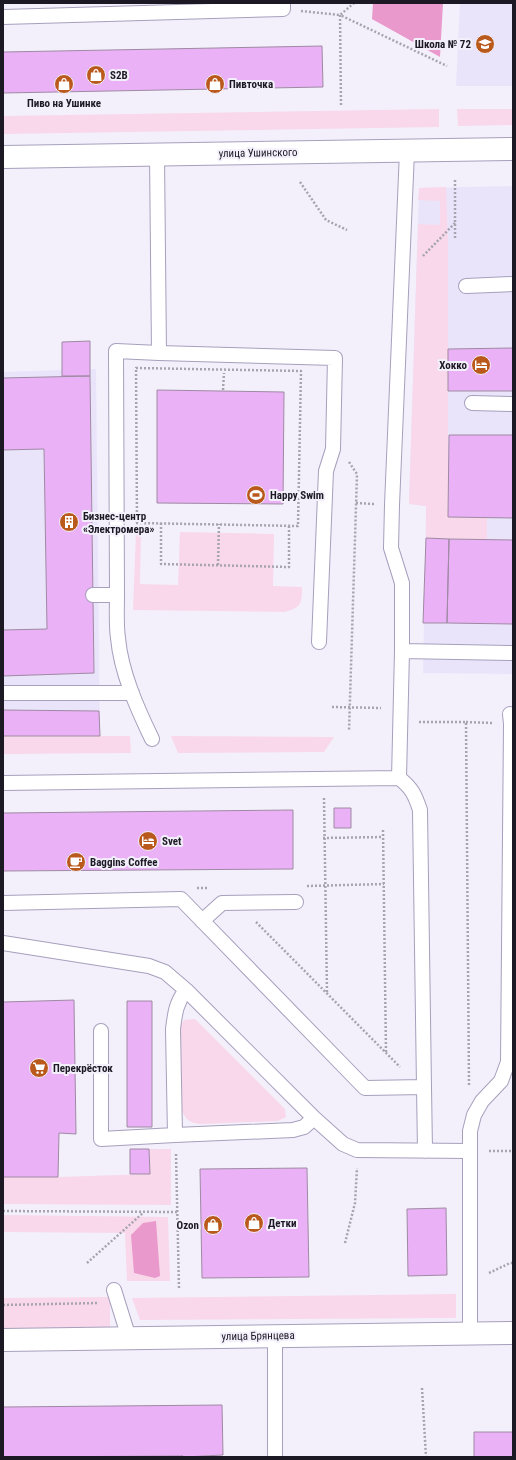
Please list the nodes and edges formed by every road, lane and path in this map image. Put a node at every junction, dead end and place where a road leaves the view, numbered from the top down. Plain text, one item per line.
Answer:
1 (128, 3) edge
2 (354, 3) edge
3 (283, 6) edge
4 (4, 14) edge
5 (117, 14) junction
6 (340, 15) junction
7 (447, 66) dead end
8 (341, 105) dead end
9 (513, 150) edge
10 (407, 151) junction
11 (157, 155) junction
12 (3, 157) edge
13 (455, 180) dead end
14 (300, 182) dead end
15 (455, 223) junction
16 (347, 230) dead end
17 (455, 238) dead end
18 (401, 278) junction
19 (513, 284) edge
20 (466, 286) dead end
21 (159, 353) junction
22 (472, 403) dead end
23 (513, 404) edge
24 (333, 449) junction
25 (161, 523) junction
26 (219, 524) junction
27 (289, 526) junction
28 (218, 565) junction
29 (93, 595) dead end
30 (117, 595) junction
31 (319, 642) dead end
32 (402, 651) junction
33 (513, 653) edge
34 (132, 692) junction
35 (3, 693) edge
36 (332, 707) dead end
37 (349, 708) junction
38 (400, 708) junction
39 (510, 719) joint
40 (400, 722) junction
41 (466, 722) junction
42 (348, 731) dead end
43 (152, 739) dead end
44 (399, 778) junction
45 (3, 783) edge
46 (324, 792) dead end
47 (383, 830) dead end
48 (383, 837) junction
49 (323, 838) junction
50 (247, 902) junction
51 (296, 902) dead end
52 (3, 903) edge
53 (202, 921) junction
54 (3, 943) edge
55 (186, 990) junction
56 (327, 993) junction
57 (101, 1031) dead end
58 (386, 1053) junction
59 (510, 1055) edge
60 (424, 1087) junction
61 (474, 1115) junction
62 (314, 1118) junction
63 (175, 1135) junction
64 (357, 1150) junction
65 (425, 1151) junction
66 (470, 1151) junction
67 (513, 1151) edge
68 (3, 1211) edge
69 (144, 1212) junction
70 (177, 1212) junction
71 (345, 1243) dead end
72 (87, 1263) dead end
73 (179, 1289) dead end
74 (116, 1297) joint
75 (3, 1305) edge
76 (513, 1333) edge
77 (470, 1334) junction
78 (275, 1336) junction
79 (129, 1338) junction
80 (3, 1340) edge
81 (422, 1388) dead end
82 (275, 1457) edge
83 (426, 1457) edge

1 - 5 lane
2 - 6 path
3 - 5 lane
3 - 6 path
4 - 5 lane
6 - 7 path
6 - 8 path
9 - 10 street, улица Ушинского
10 - 11 street, улица Ушинского
10 - 18 lane
11 - 12 street, улица Ушинского
11 - 21 lane
13 - 15 path
14 - 16 path
15 - 17 path
15 - 18 path
18 - 32 lane
19 - 20 lane
21 - 24 lane
21 - 30 lane
22 - 23 lane
24 - 31 lane
24 - 37 path
25 - 26 path
25 - 27 path
25 - 28 path
26 - 27 path
26 - 28 path
27 - 28 path
29 - 30 lane
30 - 34 lane
32 - 33 lane
32 - 38 lane
34 - 35 lane
34 - 43 lane
36 - 37 path
37 - 38 path
37 - 42 path
38 - 40 lane
39 - 41 path
39 - 59 lane
40 - 41 path
40 - 44 lane
41 - 61 path
44 - 45 lane
44 - 60 lane
46 - 49 path
47 - 48 path
48 - 49 path
48 - 58 path
49 - 56 path
50 - 51 lane
50 - 53 lane
50 - 56 path
52 - 53 lane
53 - 60 lane
54 - 55 lane
55 - 62 lane
55 - 63 lane
56 - 58 path
57 - 63 lane
58 - 60 path
59 - 61 lane
60 - 65 lane
61 - 66 lane
62 - 63 lane
62 - 64 lane
63 - 70 path
64 - 65 lane
64 - 71 path
65 - 66 lane
66 - 67 path
66 - 77 lane
68 - 69 path
69 - 70 path
69 - 72 path
70 - 73 path
74 - 75 path
74 - 79 lane
76 - 77 street, улица Брянцева
77 - 78 street, улица Брянцева
78 - 79 street, улица Брянцева
78 - 82 lane
79 - 80 street, улица Брянцева
81 - 83 path

